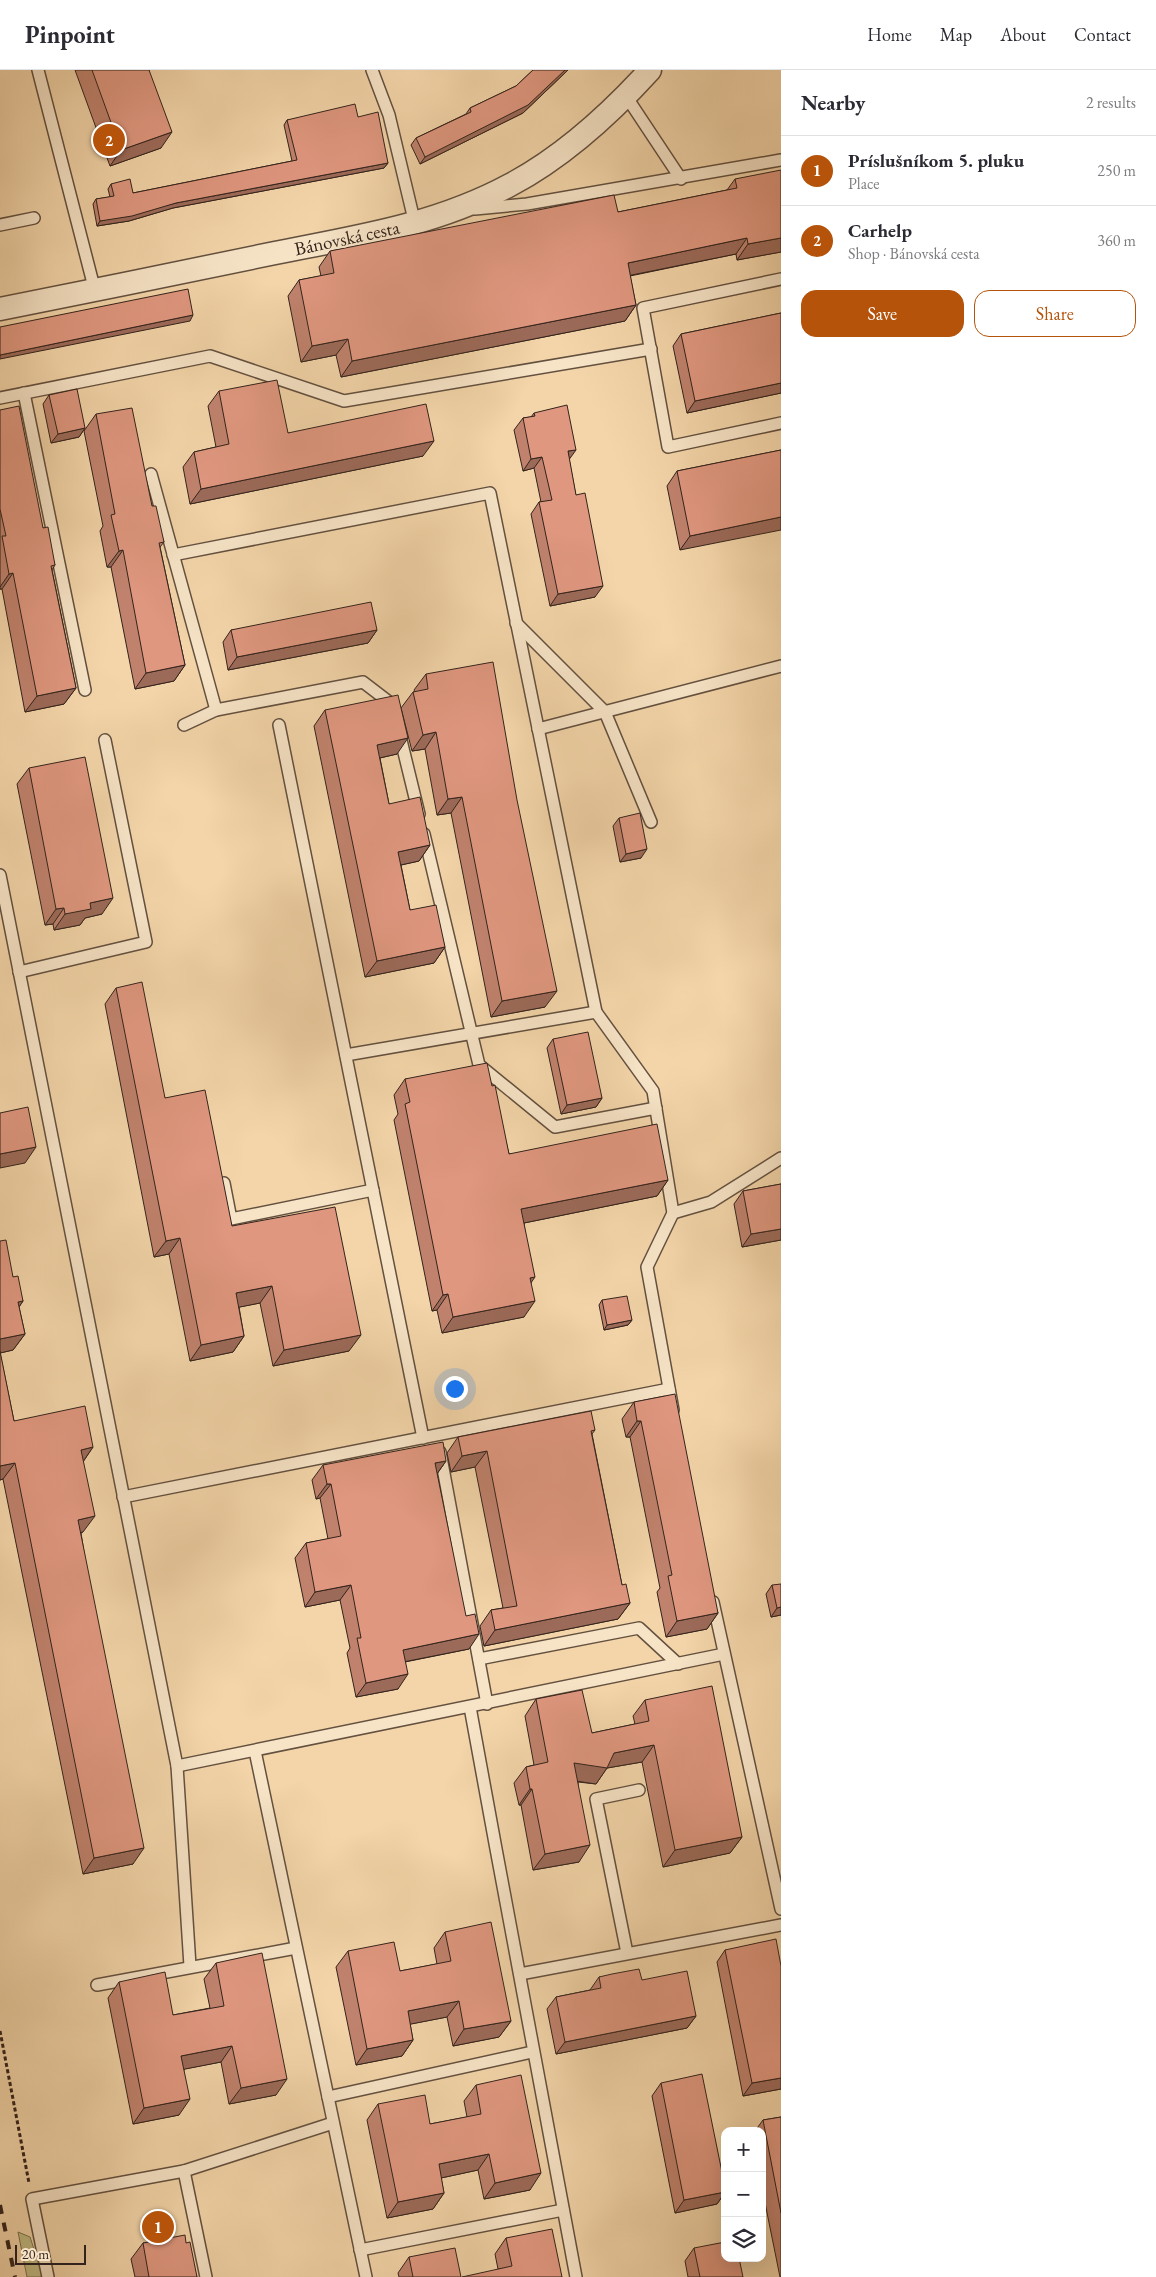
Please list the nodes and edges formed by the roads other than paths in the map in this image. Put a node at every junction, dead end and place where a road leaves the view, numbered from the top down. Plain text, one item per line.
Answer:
1 (38, 70) edge
2 (372, 70) edge
3 (650, 70) edge
4 (626, 96) junction
5 (781, 160) edge
6 (681, 179) junction
7 (456, 211) junction
8 (34, 218) dead end
9 (415, 224) junction
10 (0, 225) edge
11 (781, 279) edge
12 (95, 291) junction
13 (0, 309) edge
14 (651, 349) junction
15 (24, 393) junction
16 (0, 398) edge
17 (781, 423) edge
18 (150, 474) dead end
19 (173, 555) junction
20 (516, 623) junction
21 (781, 666) edge
22 (85, 690) dead end
23 (216, 710) junction
24 (605, 712) junction
25 (184, 725) dead end
26 (279, 725) dead end
27 (538, 729) junction
28 (105, 740) dead end
29 (651, 822) dead end
30 (0, 875) edge
31 (19, 972) junction
32 (596, 1012) junction
33 (472, 1034) junction
34 (346, 1055) junction
35 (656, 1108) junction
36 (781, 1158) edge
37 (221, 1172) edge
38 (373, 1190) junction
39 (673, 1213) junction
40 (669, 1389) junction
41 (675, 1418) edge
42 (436, 1435) junction
43 (423, 1438) junction
44 (123, 1496) junction
45 (710, 1588) edge
46 (724, 1654) junction
47 (479, 1659) junction
48 (678, 1664) junction
49 (487, 1704) junction
50 (470, 1707) junction
51 (255, 1751) junction
52 (177, 1766) junction
53 (638, 1790) dead end
54 (781, 1906) edge
55 (781, 1925) edge
56 (296, 1948) junction
57 (627, 1953) junction
58 (190, 1966) junction
59 (520, 1974) junction
60 (97, 1985) dead end
61 (532, 2052) junction
62 (328, 2097) junction
63 (333, 2123) junction
64 (184, 2171) junction
65 (563, 2210) junction
66 (360, 2250) junction
67 (48, 2277) edge
68 (206, 2277) edge
69 (366, 2277) edge
70 (576, 2277) edge

1 - 12 lane
2 - 9 lane
3 - 4 street, Bánovská cesta
4 - 6 lane
4 - 7 street, Bánovská cesta
5 - 6 lane
6 - 7 lane
7 - 9 street, Bánovská cesta
8 - 10 lane
9 - 12 street, Bánovská cesta
11 - 14 lane
12 - 13 street, Bánovská cesta
14 - 15 lane
14 - 17 lane
15 - 16 lane
15 - 22 lane
18 - 19 lane
19 - 20 lane
19 - 23 lane
20 - 24 lane
20 - 27 lane
21 - 24 lane
23 - 25 lane
23 - 33 lane
24 - 27 lane
24 - 29 lane
26 - 34 lane
27 - 32 lane
28 - 31 lane
30 - 31 lane
31 - 44 lane
32 - 33 lane
32 - 35 lane
33 - 34 lane
33 - 35 lane
34 - 38 lane
35 - 39 lane
36 - 39 lane
37 - 38 lane
38 - 43 lane
39 - 40 lane
40 - 41 lane
40 - 42 lane
42 - 43 lane
42 - 47 lane
43 - 44 lane
44 - 52 lane
45 - 46 lane
46 - 48 lane
46 - 54 lane
47 - 48 lane
47 - 49 lane
48 - 49 lane
49 - 50 lane
50 - 51 lane
50 - 59 lane
51 - 52 lane
51 - 56 lane
52 - 58 lane
53 - 57 lane
55 - 57 lane
56 - 58 lane
56 - 62 lane
57 - 59 lane
58 - 60 lane
59 - 61 lane
61 - 62 lane
61 - 65 lane
62 - 63 lane
63 - 64 lane
63 - 66 lane
64 - 67 lane
64 - 68 lane
65 - 66 lane
65 - 70 lane
66 - 69 lane

